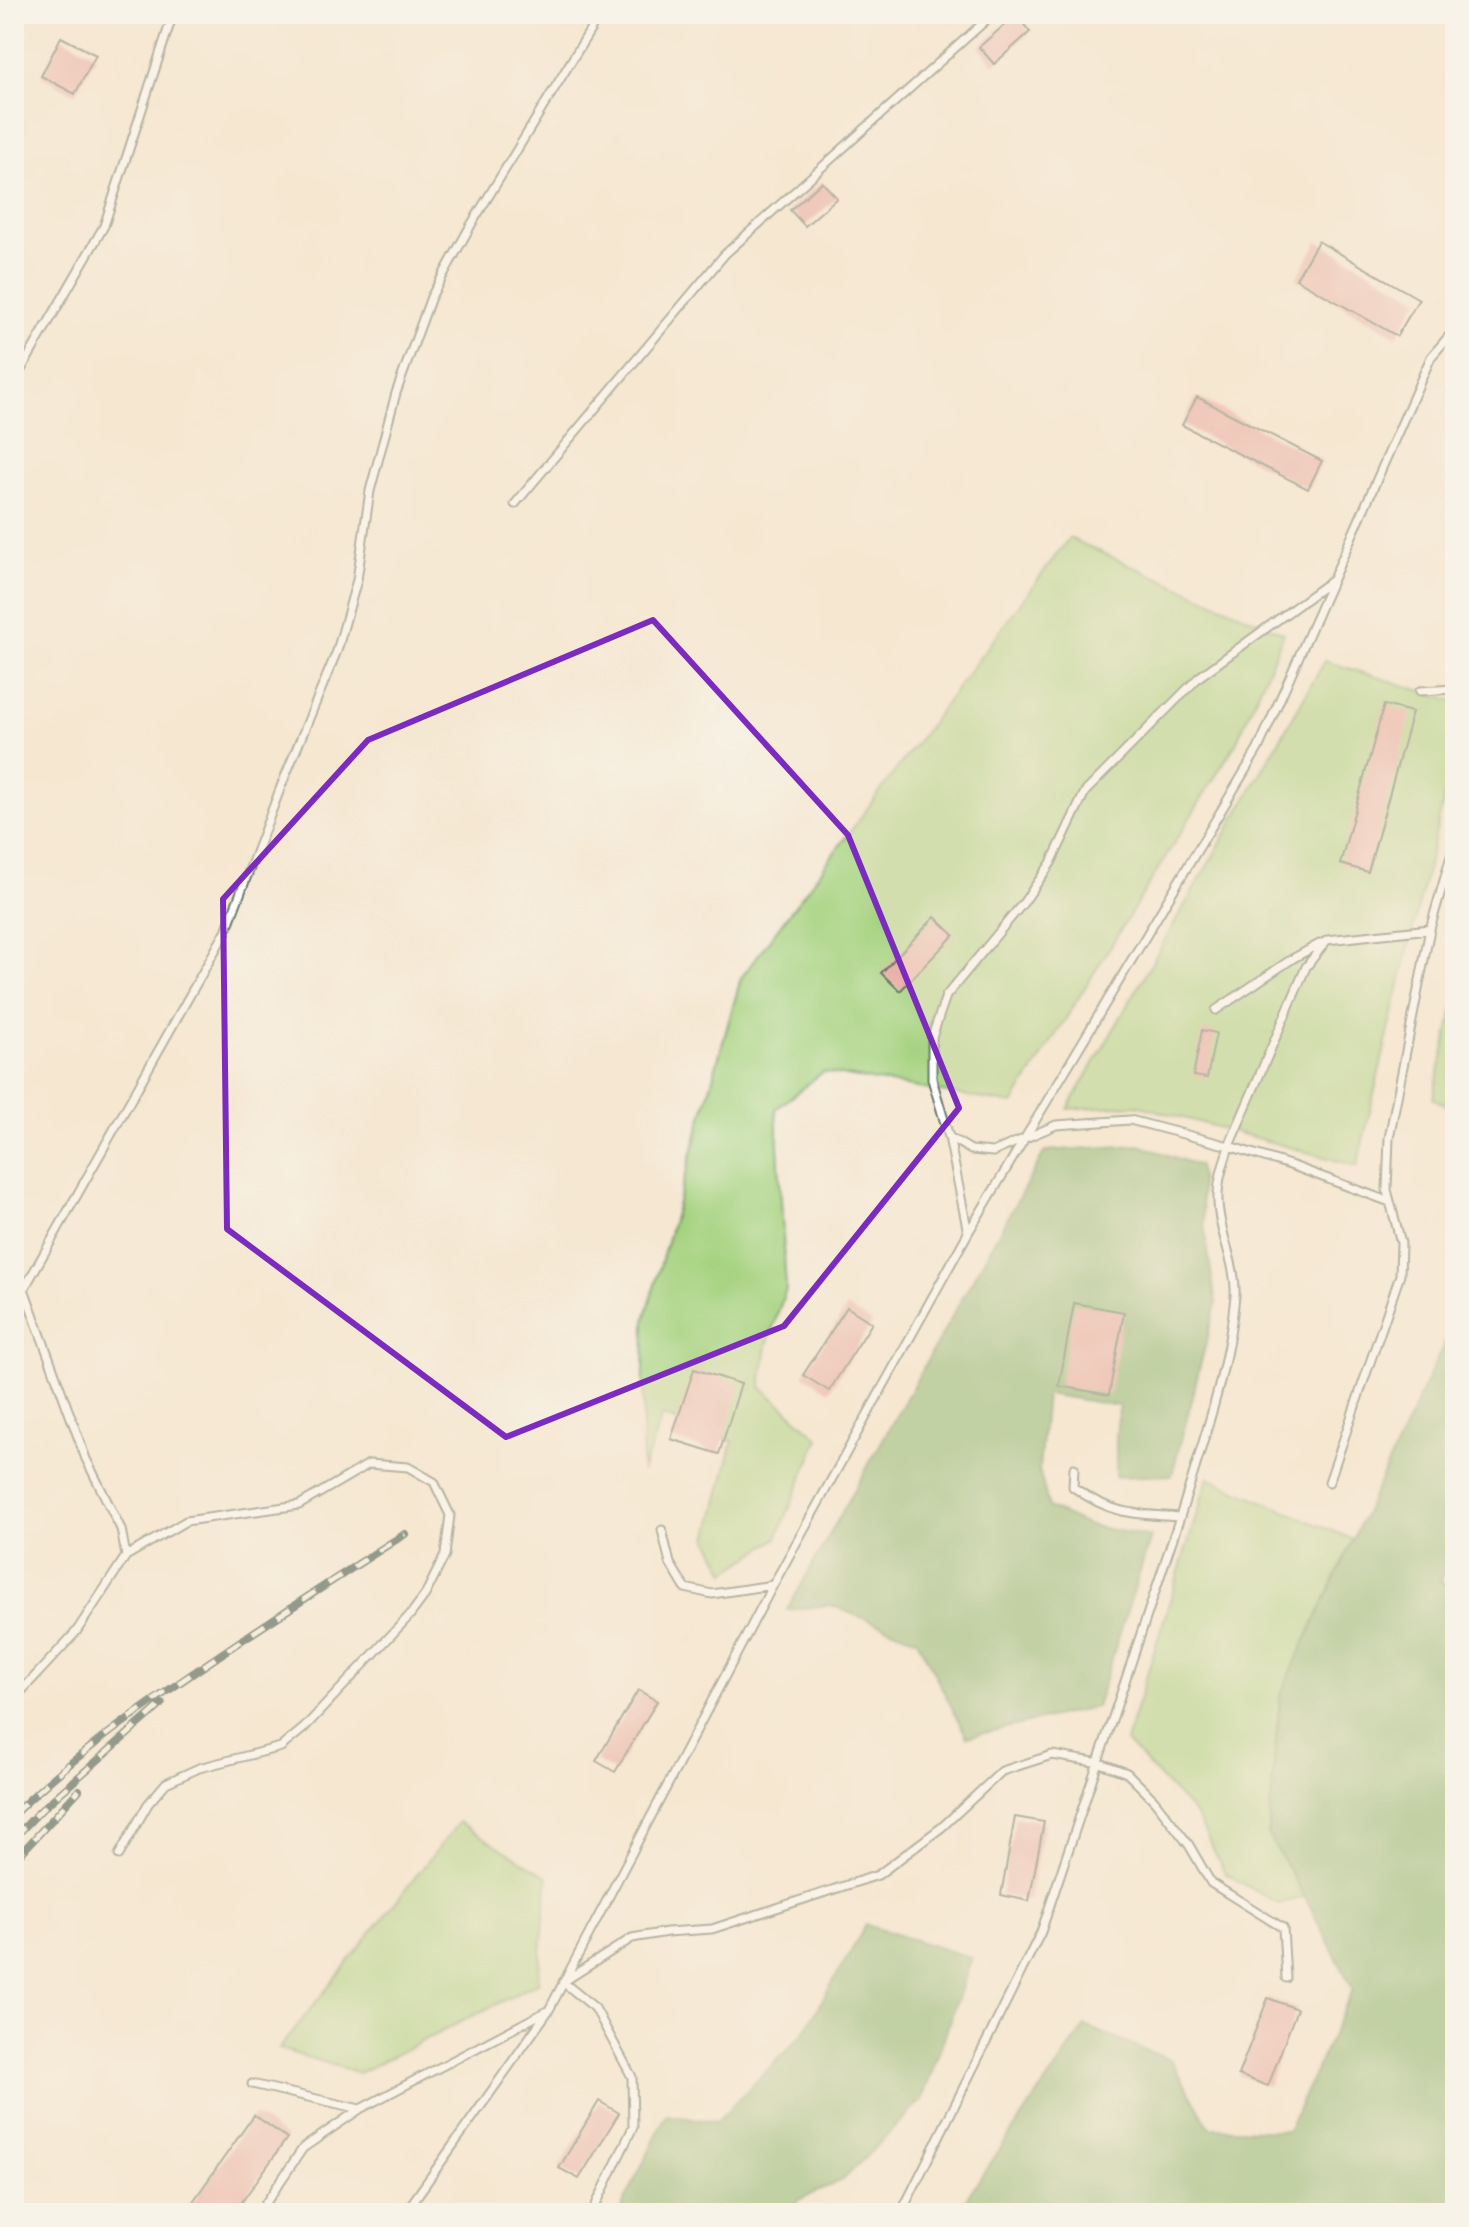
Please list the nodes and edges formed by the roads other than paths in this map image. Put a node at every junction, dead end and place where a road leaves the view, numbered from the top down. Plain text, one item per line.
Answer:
1 (173, 14) edge
2 (600, 14) edge
3 (993, 14) edge
4 (1455, 329) edge
5 (14, 382) edge
6 (515, 504) dead end
7 (1334, 579) junction
8 (1455, 689) edge
9 (1420, 691) dead end
10 (1455, 842) edge
11 (1430, 929) junction
12 (1327, 940) junction
13 (1216, 1010) dead end
14 (949, 1137) junction
15 (1024, 1138) junction
16 (1229, 1146) junction
17 (1390, 1202) junction
18 (968, 1233) junction
19 (24, 1289) junction
20 (14, 1290) edge
21 (1074, 1468) dead end
22 (1329, 1482) dead end
23 (1180, 1517) junction
24 (662, 1530) dead end
25 (126, 1556) junction
26 (773, 1585) junction
27 (14, 1699) edge
28 (1100, 1763) junction
29 (119, 1855) dead end
30 (1286, 1978) dead end
31 (563, 1982) junction
32 (549, 2010) junction
33 (252, 2084) dead end
34 (360, 2109) junction
35 (259, 2213) edge
36 (405, 2213) edge
37 (592, 2213) edge
38 (901, 2213) edge

1 - 5 lane
2 - 19 lane
3 - 6 lane
4 - 7 lane
7 - 14 lane
7 - 15 lane
8 - 9 lane
10 - 11 lane
11 - 12 lane
11 - 17 lane
12 - 13 lane
12 - 16 lane
14 - 15 lane
14 - 18 lane
15 - 16 lane
15 - 18 lane
16 - 17 lane
16 - 23 lane
17 - 22 lane
18 - 26 lane
19 - 20 lane
19 - 25 lane
21 - 23 lane
23 - 28 lane
24 - 26 lane
25 - 27 lane
25 - 29 lane
26 - 31 lane
28 - 30 lane
28 - 31 lane
28 - 38 lane
31 - 32 lane
31 - 37 lane
32 - 34 lane
32 - 36 lane
33 - 34 lane
34 - 35 lane

